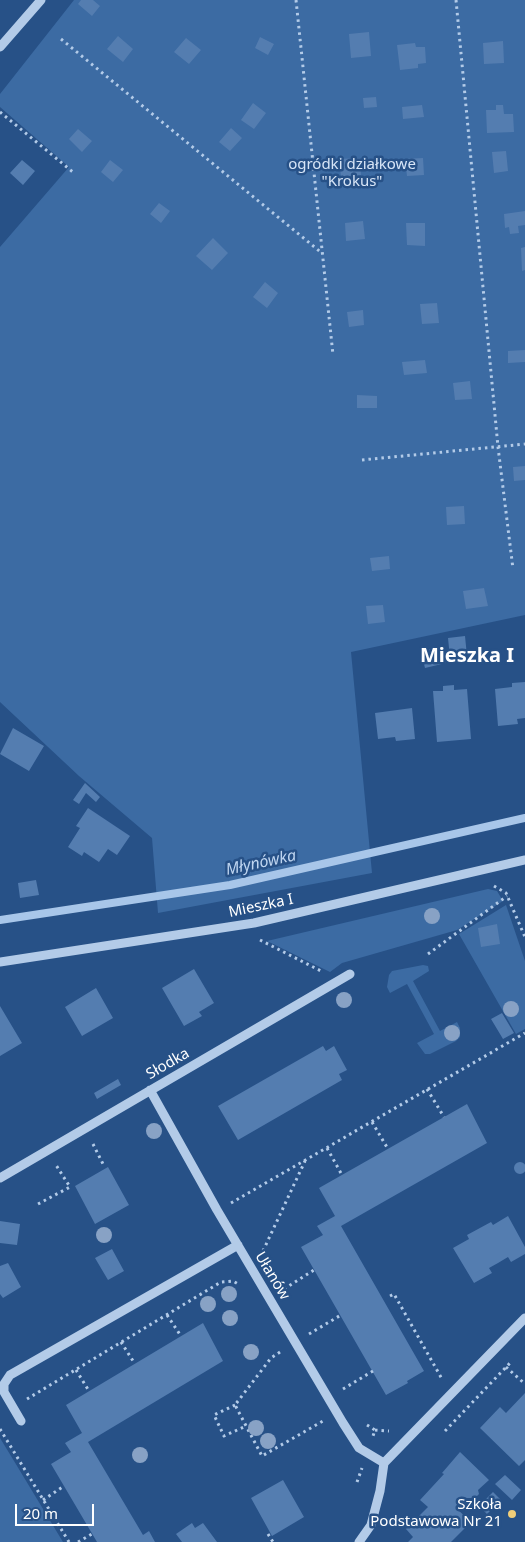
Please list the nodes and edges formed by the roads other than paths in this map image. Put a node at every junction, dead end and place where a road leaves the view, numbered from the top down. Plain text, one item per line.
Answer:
1 (41, 0) edge
2 (0, 47) edge
3 (525, 861) edge
4 (0, 962) edge
5 (350, 974) dead end
6 (150, 1090) junction
7 (0, 1178) edge
8 (238, 1246) junction
9 (525, 1318) edge
10 (21, 1421) dead end
11 (384, 1463) junction
12 (359, 1542) edge

1 - 2 street
3 - 4 street, Mieszka I
5 - 6 street, Słodka
6 - 7 street, Słodka
6 - 8 street, Ułanów
8 - 10 street
8 - 11 street, Ułanów
9 - 11 street
11 - 12 street

